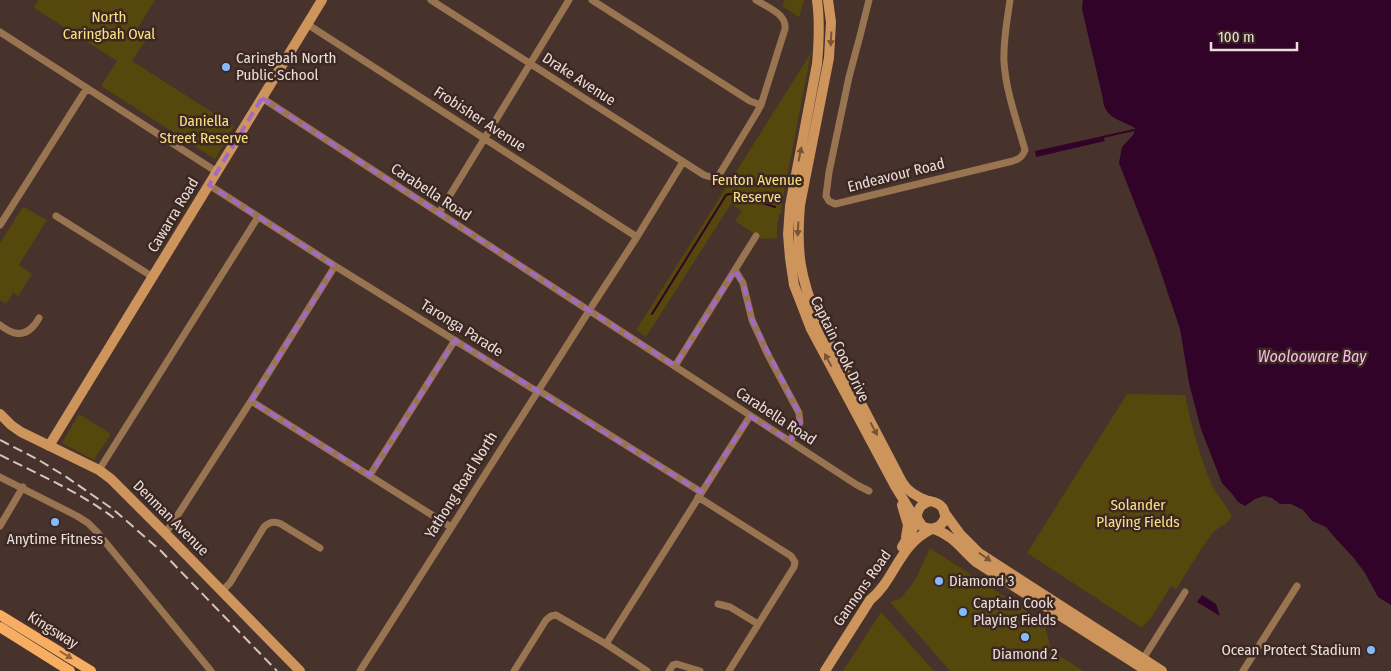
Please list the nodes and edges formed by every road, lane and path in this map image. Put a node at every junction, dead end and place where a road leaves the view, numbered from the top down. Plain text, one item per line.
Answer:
1 (322, 0) edge
2 (431, 0) edge
3 (569, 0) edge
4 (592, 0) edge
5 (756, 0) edge
6 (817, 0) edge
7 (828, 0) edge
8 (869, 0) edge
9 (1010, 0) edge
10 (307, 24) junction
11 (0, 32) edge
12 (530, 64) junction
13 (86, 88) junction
14 (262, 98) junction
15 (761, 105) junction
16 (484, 138) junction
17 (683, 162) junction
18 (217, 172) junction
19 (209, 185) junction
20 (439, 213) junction
21 (56, 216) dead end
22 (258, 217) junction
23 (0, 225) edge
24 (637, 236) junction
25 (756, 236) dead end
26 (335, 266) junction
27 (735, 270) junction
28 (153, 277) junction
29 (589, 310) junction
30 (39, 318) dead end
31 (0, 325) edge
32 (455, 340) junction
33 (675, 366) junction
34 (538, 390) junction
35 (251, 401) junction
36 (0, 414) edge
37 (750, 416) junction
38 (790, 441) junction
39 (50, 446) junction
40 (99, 470) junction
41 (370, 475) junction
42 (0, 477) edge
43 (894, 486) junction
44 (23, 487) junction
45 (869, 491) dead end
46 (700, 495) junction
47 (930, 502) junction
48 (944, 512) junction
49 (917, 519) junction
50 (0, 526) edge
51 (452, 527) junction
52 (933, 529) junction
53 (165, 533) junction
54 (903, 545) junction
55 (320, 548) dead end
56 (1297, 586) dead end
57 (222, 591) junction
58 (1185, 592) dead end
59 (870, 600) junction
60 (718, 604) dead end
61 (0, 615) edge
62 (758, 624) junction
63 (0, 627) edge
64 (606, 644) junction
65 (1143, 658) junction
66 (671, 668) edge
67 (70, 671) edge
68 (91, 671) edge
69 (211, 671) edge
70 (300, 671) edge
71 (360, 671) edge
72 (514, 671) edge
73 (647, 671) edge
74 (700, 671) edge
75 (729, 671) edge
76 (825, 671) edge
77 (1147, 671) edge
78 (1162, 671) edge
79 (1243, 671) edge

1 - 10 main road, Cawarra Road
2 - 12 street, Drake Avenue
3 - 12 street
4 - 15 street
5 - 15 street
43 -> 6 main road, Captain Cook Drive
7 -> 47 main road, Captain Cook Drive
8 - 9 street, Endeavour Road
10 - 14 main road, Cawarra Road
10 - 16 street, Frobisher Avenue
11 - 13 street
12 - 16 street
12 - 17 street, Drake Avenue
13 - 18 street
13 - 23 street
14 - 18 main road, Cawarra Road
14 - 20 street, Carabella Road
15 - 17 street, Drake Avenue
16 - 20 street
16 - 24 street, Frobisher Avenue
17 - 24 street, Yathong Road North
18 - 19 main road, Cawarra Road
19 - 22 street, Taronga Parade
19 - 28 main road, Cawarra Road
20 - 29 street, Carabella Road
21 - 28 street
22 - 26 street, Taronga Parade
22 - 40 street
24 - 29 street, Yathong Road North
25 - 27 street
26 - 32 street, Taronga Parade
26 - 35 street
27 - 33 street
27 - 38 street
28 - 39 main road, Cawarra Road
29 - 33 street, Carabella Road
29 - 34 street, Yathong Road North
30 - 31 street
32 - 34 street, Taronga Parade
32 - 41 street
33 - 37 street, Carabella Road
34 - 46 street, Taronga Parade
34 - 51 street, Yathong Road North
35 - 41 street
35 - 53 street
36 - 39 main road, Denman Avenue
37 - 38 street, Carabella Road
37 - 46 street
38 - 45 street, Carabella Road
39 - 40 main road, Denman Avenue
40 - 53 main road, Denman Avenue
41 - 51 street
42 - 44 street
43 - 49 main road, Captain Cook Drive
43 - 54 main road
44 - 50 street
44 - 69 street
46 - 62 street, Taronga Parade
46 - 64 street
47 - 48 main road
47 - 49 main road
48 - 52 main road
48 -> 65 main road
49 - 52 main road
49 - 54 main road
51 - 71 street, Yathong Road North
52 - 59 main road, Gannons Road
52 - 77 main road
53 - 57 main road, Denman Avenue
54 - 59 main road
55 - 57 street
56 - 79 street
57 - 70 main road, Denman Avenue
58 - 65 street
59 - 76 main road, Gannons Road
60 - 62 street
61 -> 68 main road, Kingsway
62 - 75 street
63 - 67 main road, Kingsway
64 - 72 street
64 - 73 street
65 - 78 main road
66 - 74 street

